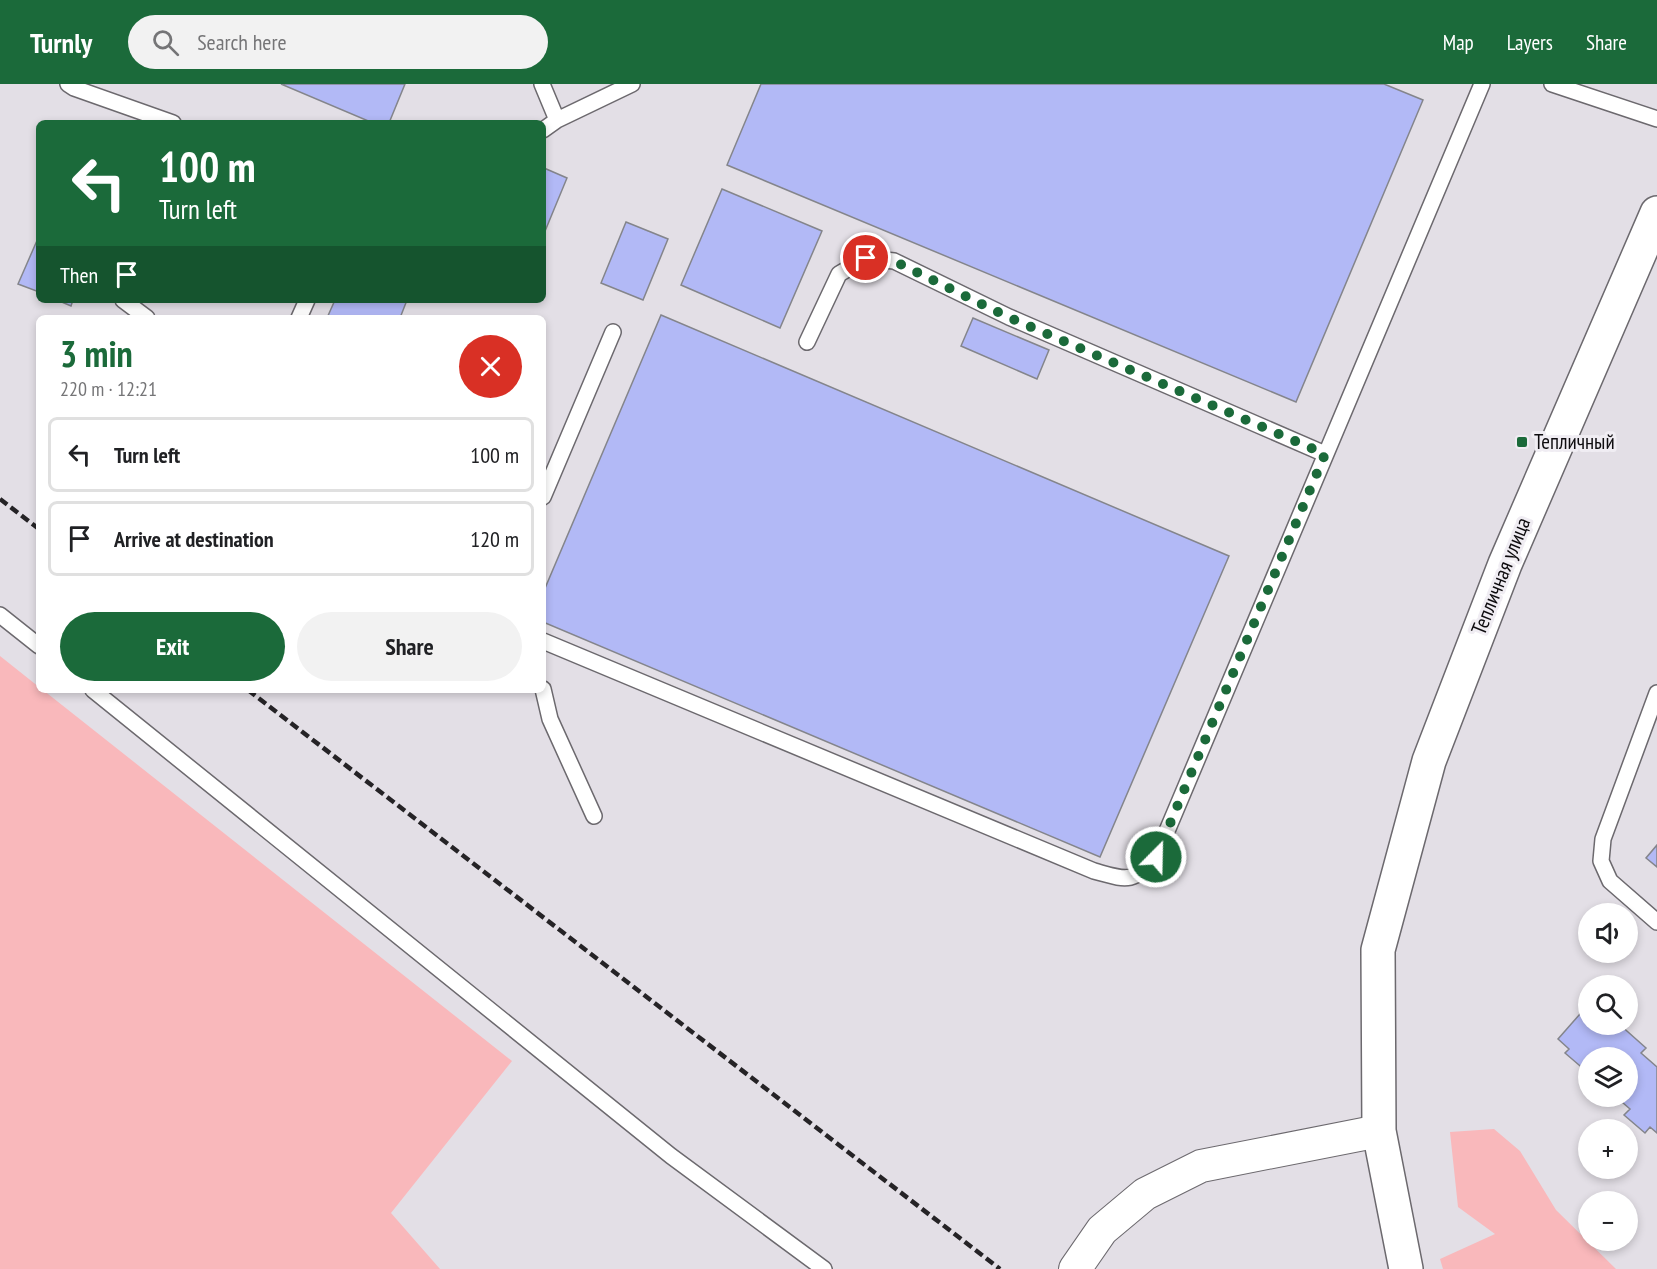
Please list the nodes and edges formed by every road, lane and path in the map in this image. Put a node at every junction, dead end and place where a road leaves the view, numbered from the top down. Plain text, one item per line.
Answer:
1 (68, 84) edge
2 (542, 84) edge
3 (632, 84) edge
4 (1482, 84) edge
5 (1552, 84) edge
6 (1657, 119) edge
7 (164, 120) edge
8 (556, 120) junction
9 (546, 128) edge
10 (1657, 213) edge
11 (127, 303) edge
12 (143, 315) edge
13 (613, 332) dead end
14 (807, 342) dead end
15 (1325, 454) junction
16 (546, 490) edge
17 (0, 615) edge
18 (546, 642) edge
19 (36, 644) edge
20 (97, 693) edge
21 (544, 693) edge
22 (1657, 693) edge
23 (594, 816) dead end
24 (1657, 922) edge
25 (1379, 1131) junction
26 (824, 1269) edge
27 (1075, 1269) edge
28 (1406, 1269) edge

1 - 7 lane
2 - 8 lane
3 - 8 lane
4 - 15 lane
5 - 6 lane
8 - 9 lane
10 - 25 street, Тепличная улица
11 - 12 lane
13 - 16 lane
14 - 15 lane
15 - 18 lane
17 - 19 lane
20 - 26 lane
21 - 23 lane
22 - 24 lane
25 - 27 street
25 - 28 street, Тепличная улица

